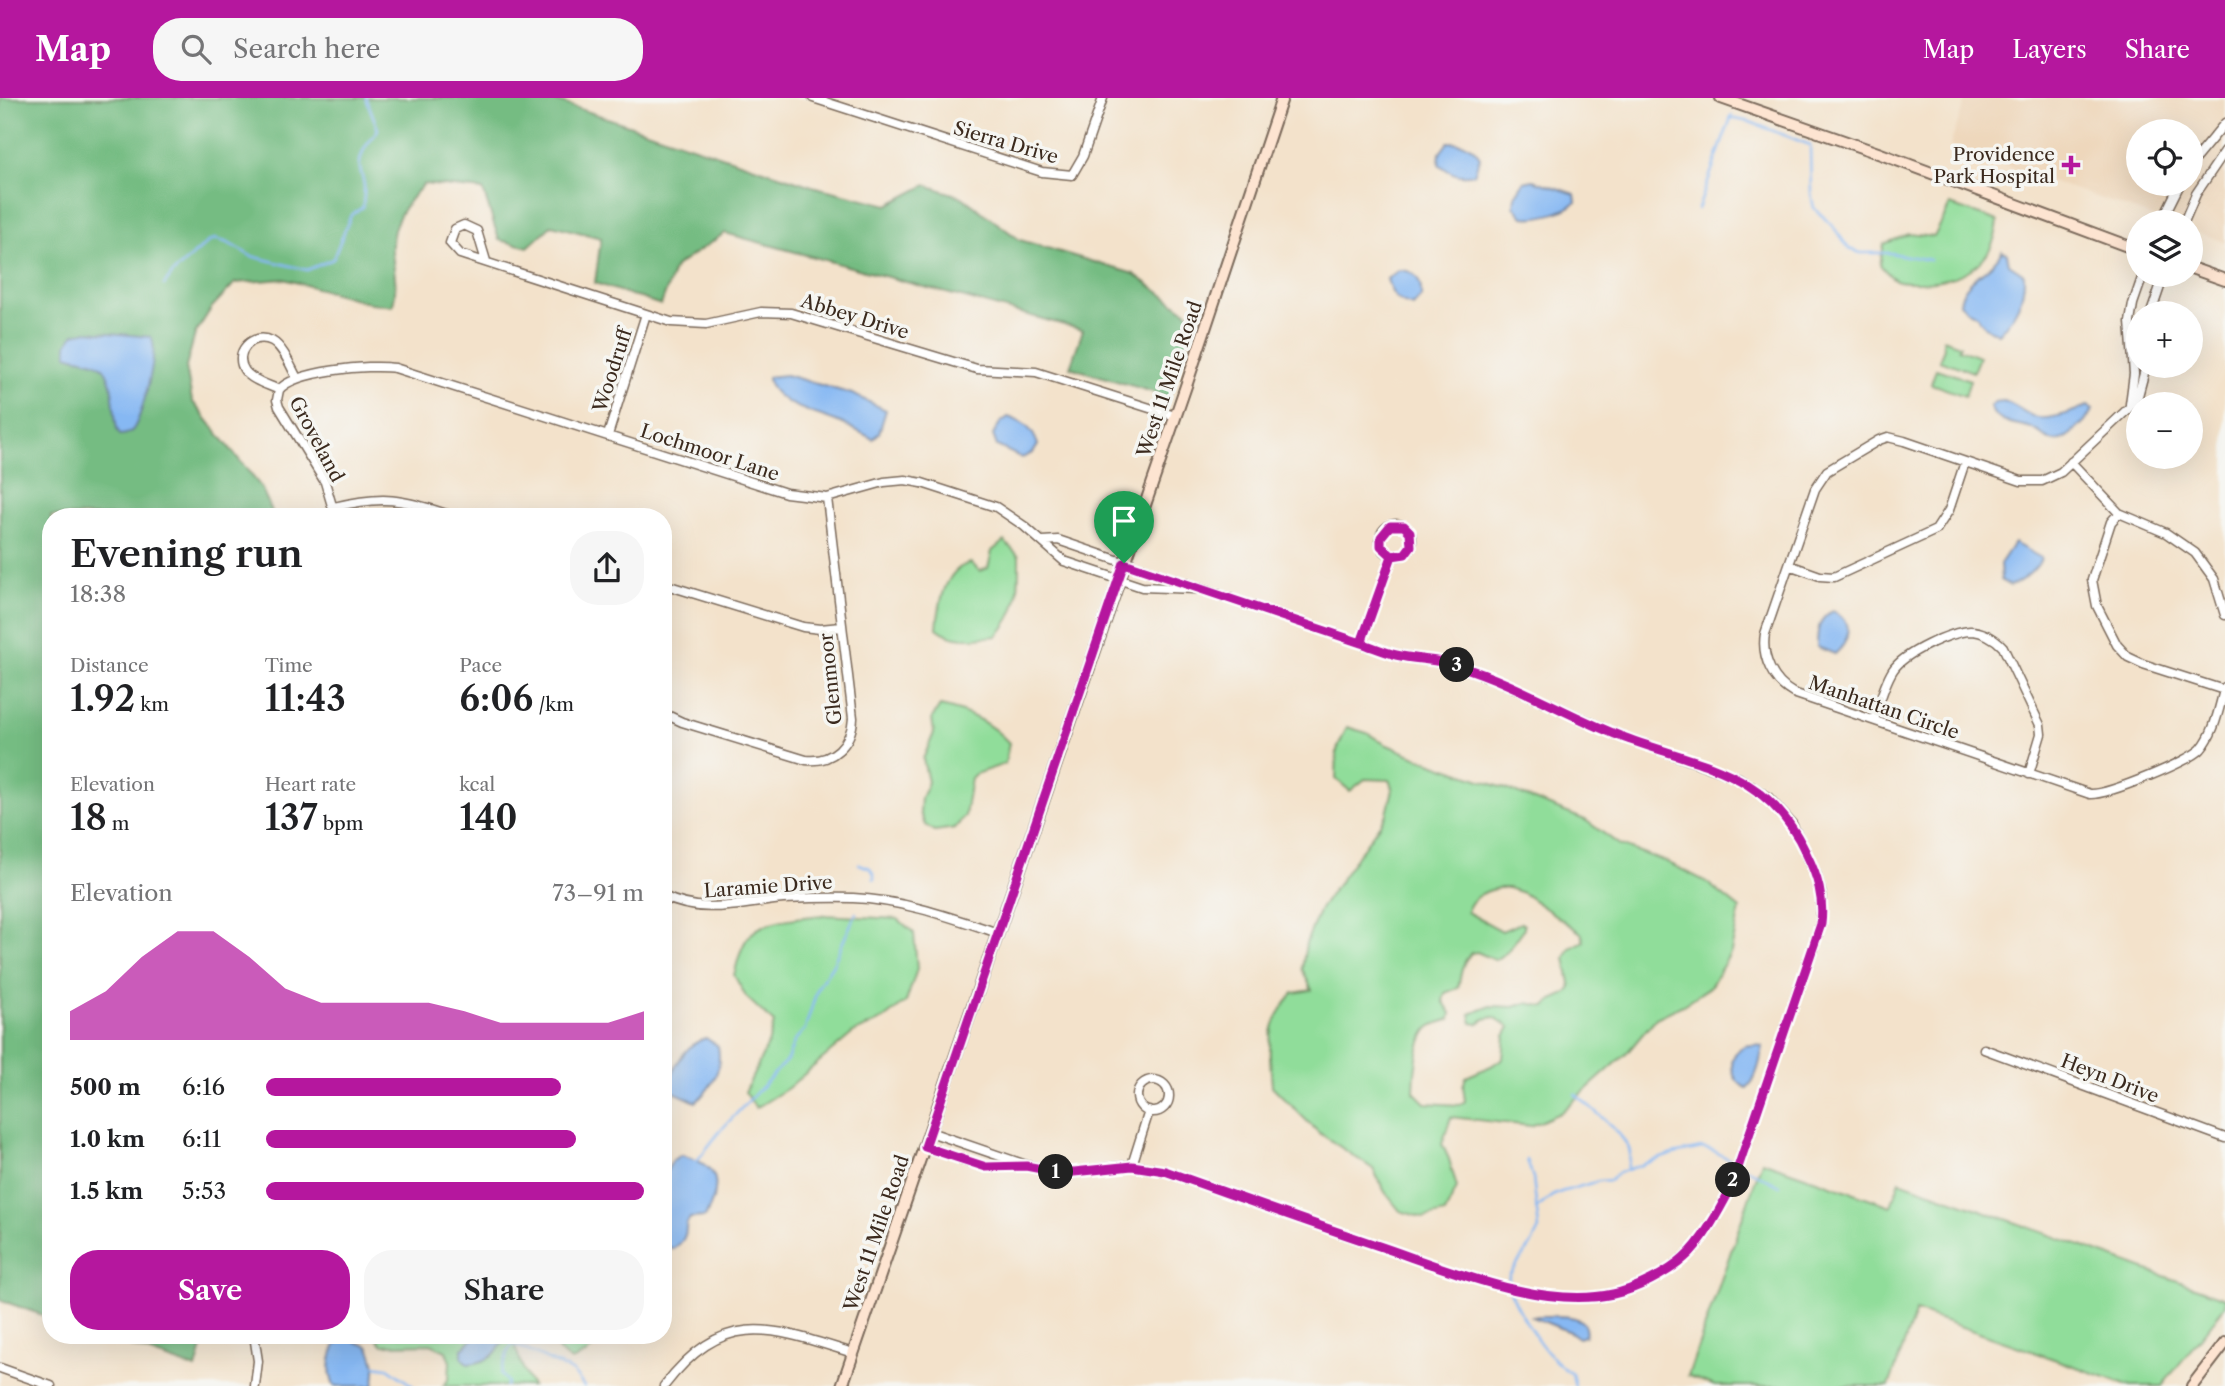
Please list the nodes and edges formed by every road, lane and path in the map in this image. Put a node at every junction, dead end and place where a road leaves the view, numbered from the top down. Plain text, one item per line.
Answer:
1 (813, 98) edge
2 (1103, 98) edge
3 (1282, 98) edge
4 (1721, 98) edge
5 (2225, 123) edge
6 (2203, 150) edge
7 (2225, 151) edge
8 (2189, 210) edge
9 (2126, 246) edge
10 (486, 261) junction
11 (2203, 272) edge
12 (2225, 280) edge
13 (646, 314) junction
14 (297, 378) junction
15 (279, 390) junction
16 (2126, 411) edge
17 (1175, 416) junction
18 (608, 435) junction
19 (2071, 461) junction
20 (1965, 462) junction
21 (827, 498) junction
22 (333, 508) edge
23 (342, 508) edge
24 (426, 508) edge
25 (2119, 513) junction
26 (1042, 541) junction
27 (1392, 556) junction
28 (1124, 563) junction
29 (1789, 565) junction
30 (1118, 579) junction
31 (672, 587) edge
32 (1203, 589) junction
33 (2225, 615) edge
34 (841, 627) junction
35 (1361, 643) junction
36 (2225, 689) edge
37 (672, 717) edge
38 (1874, 720) junction
39 (2029, 774) junction
40 (672, 900) edge
41 (998, 933) junction
42 (1984, 1049) dead end
43 (1149, 1111) junction
44 (930, 1132) junction
45 (2225, 1138) edge
46 (925, 1147) junction
47 (1026, 1166) junction
48 (1132, 1166) junction
49 (2225, 1343) edge
50 (255, 1344) edge
51 (853, 1353) junction
52 (0, 1368) edge
53 (51, 1386) edge
54 (255, 1386) edge
55 (664, 1386) edge
56 (842, 1386) edge
57 (2192, 1386) edge

1 - 2 street, Sierra Drive
3 - 17 street, West 11 Mile Road
4 - 9 street
5 - 6 street
7 - 8 street
10 - 10 street, Abbey Drive
10 - 13 street, Abbey Drive
11 - 12 street
13 - 17 street, Abbey Drive
13 - 18 street, Woodruff
14 - 15 street, Lochmoor Lane
14 - 15 street, Groveland
14 - 18 street, Lochmoor Lane
15 - 22 street, Groveland
16 - 19 street, Manhattan Circle
17 - 28 street, West 11 Mile Road
18 - 21 street, Lochmoor Lane
19 - 20 street, Manhattan Circle
19 - 25 street
20 - 29 street
20 - 29 street, Manhattan Circle
21 - 26 street, Lochmoor Lane
21 - 34 street, Glenmoor
23 - 24 street
25 - 33 street
25 - 36 street
26 - 28 street
26 - 30 street, Lochmoor Lane
27 - 27 street
27 - 35 street
28 - 30 street, West 11 Mile Road
28 - 32 street
29 - 38 street, Manhattan Circle
30 - 32 street, Lochmoor Lane
30 - 41 street, West 11 Mile Road
31 - 34 street
32 - 35 street
34 - 37 street, Glenmoor
35 - 48 street
36 - 39 street, Manhattan Circle
38 - 39 street, Manhattan Circle
38 - 39 street
40 - 41 street, Laramie Drive
41 - 44 street, West 11 Mile Road
42 - 45 street, Heyn Drive
43 - 43 street
43 - 48 street
44 - 46 street, West 11 Mile Road
44 - 47 street
46 - 47 street
46 - 51 street, West 11 Mile Road
47 - 48 street
49 - 57 street
50 - 54 street
51 - 55 street
51 - 56 street, West 11 Mile Road
52 - 53 street

